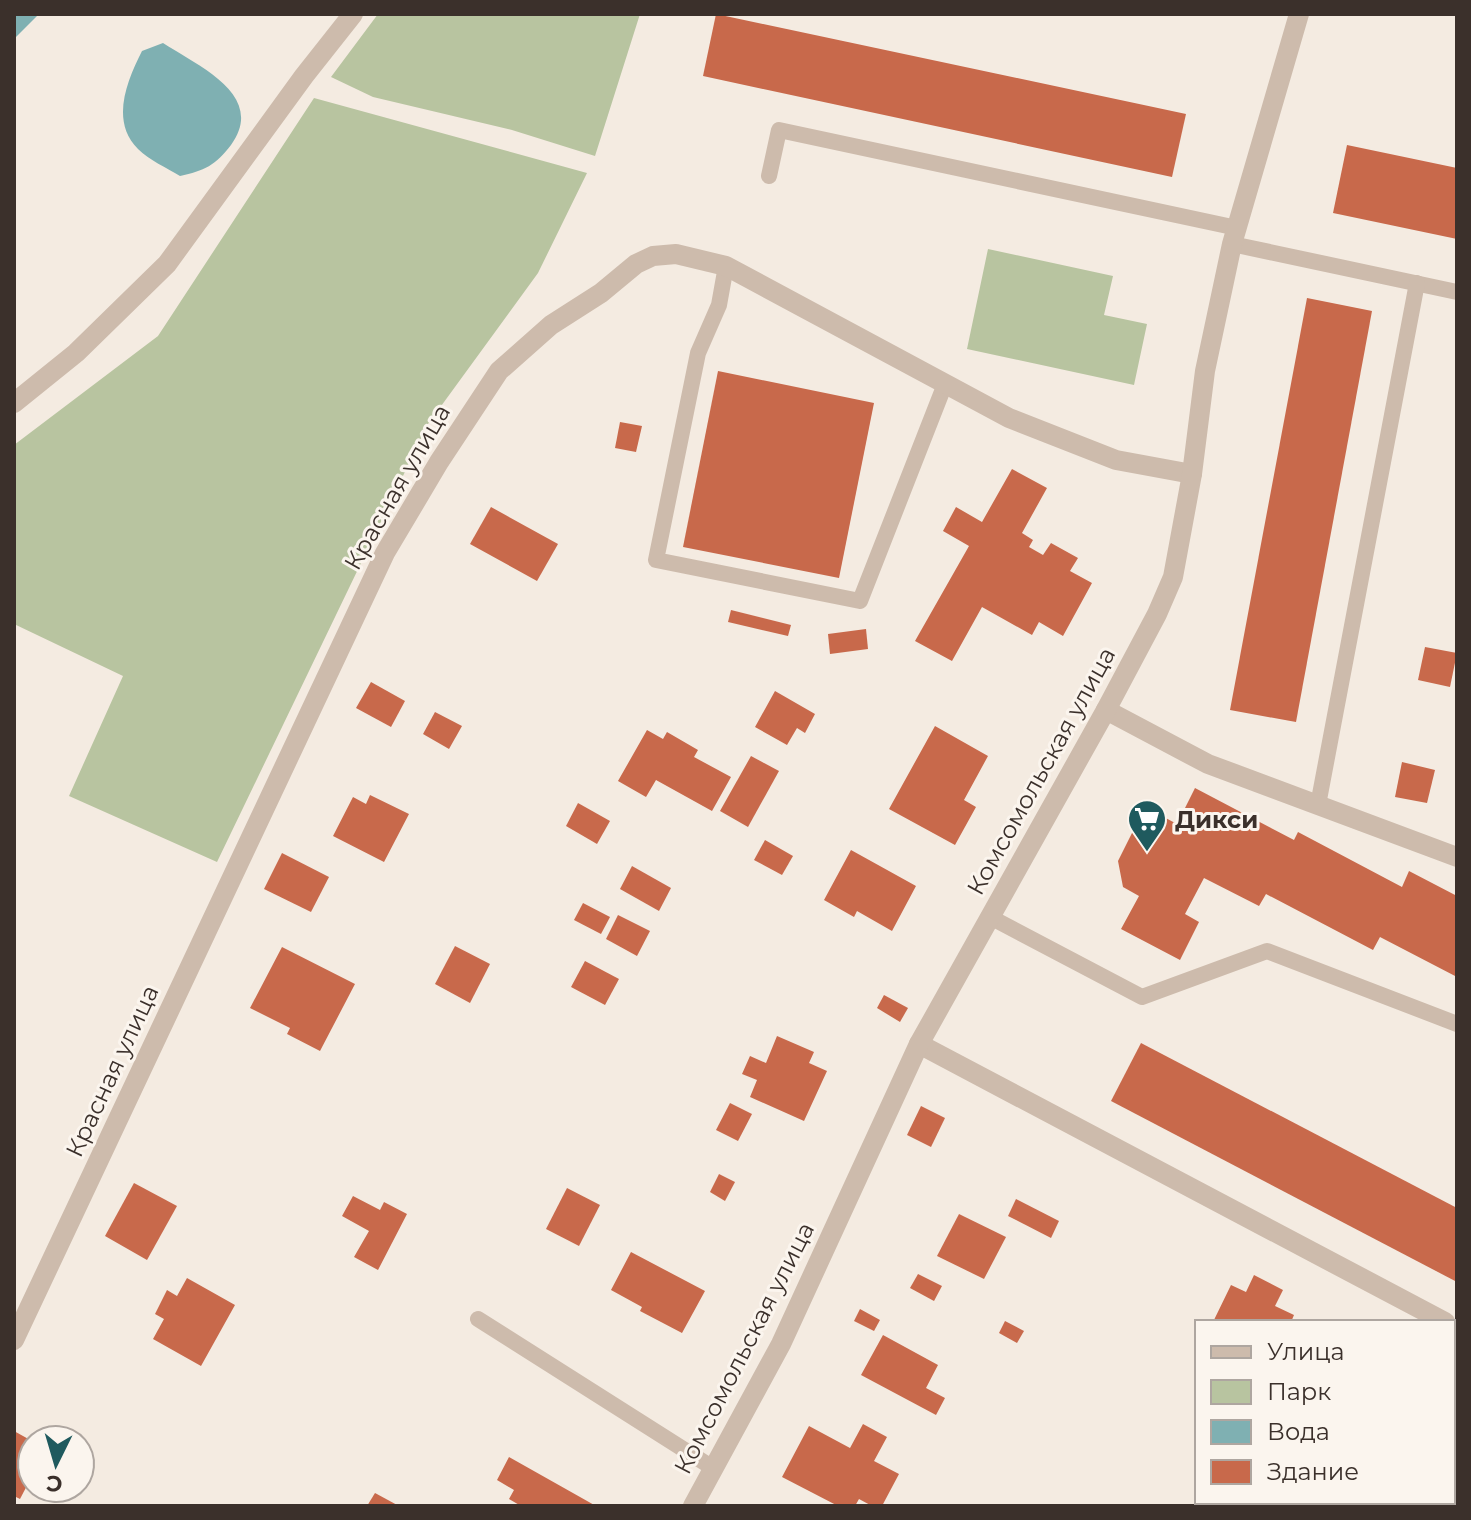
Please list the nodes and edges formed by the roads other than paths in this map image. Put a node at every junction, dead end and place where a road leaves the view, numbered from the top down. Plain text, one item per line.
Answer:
1 (353, 14) edge
2 (1299, 14) edge
3 (769, 176) dead end
4 (1234, 236) junction
5 (726, 266) junction
6 (1417, 283) junction
7 (1457, 292) edge
8 (945, 384) junction
9 (14, 403) edge
10 (1192, 474) junction
11 (1106, 710) junction
12 (1318, 805) junction
13 (1457, 857) edge
14 (990, 917) junction
15 (1457, 1024) edge
16 (919, 1044) junction
17 (478, 1319) dead end
18 (1441, 1320) edge
19 (14, 1340) edge
20 (713, 1468) junction
21 (693, 1506) edge

1 - 9 street
2 - 4 street, Комсомольская улица
3 - 4 lane
4 - 6 lane
4 - 10 street, Комсомольская улица
5 - 8 street, Красная улица
5 - 8 lane
5 - 19 street, Красная улица
6 - 7 lane
6 - 12 lane
8 - 10 street, Красная улица
10 - 11 street, Комсомольская улица
11 - 12 street
11 - 14 street, Комсомольская улица
12 - 13 street
14 - 15 lane
14 - 16 street, Комсомольская улица
16 - 18 street
16 - 20 street, Комсомольская улица
17 - 20 lane
20 - 21 street, Комсомольская улица

